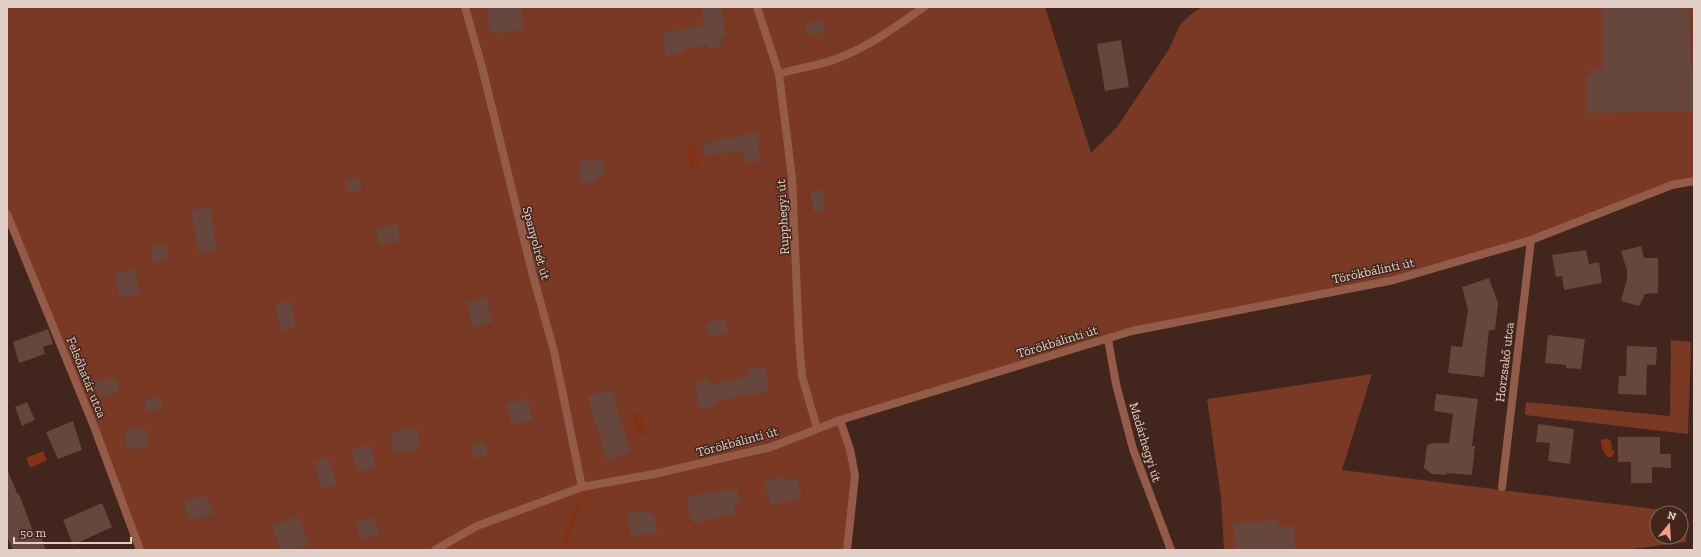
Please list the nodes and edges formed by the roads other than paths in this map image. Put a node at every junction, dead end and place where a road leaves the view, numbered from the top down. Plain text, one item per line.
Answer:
1 (465, 7) edge
2 (757, 7) edge
3 (924, 7) edge
4 (778, 74) junction
5 (1694, 181) edge
6 (7, 214) edge
7 (1531, 240) junction
8 (1108, 339) junction
9 (840, 420) junction
10 (818, 428) junction
11 (582, 487) junction
12 (1502, 487) dead end
13 (140, 550) edge
14 (435, 550) edge
15 (847, 550) edge
16 (1171, 550) edge

1 - 11 street, Spanyolrét út
2 - 4 street, Rupphegyi út
3 - 4 street
4 - 10 street, Rupphegyi út
5 - 7 street, Törökbálinti út
6 - 13 street, Felsőhatár utca
7 - 8 street, Törökbálinti út
7 - 12 street, Horzsakő utca
8 - 9 street, Törökbálinti út
8 - 16 street, Madárhegyi út
9 - 10 street, Törökbálinti út
9 - 15 street
10 - 11 street, Törökbálinti út
11 - 14 street, Törökbálinti út

